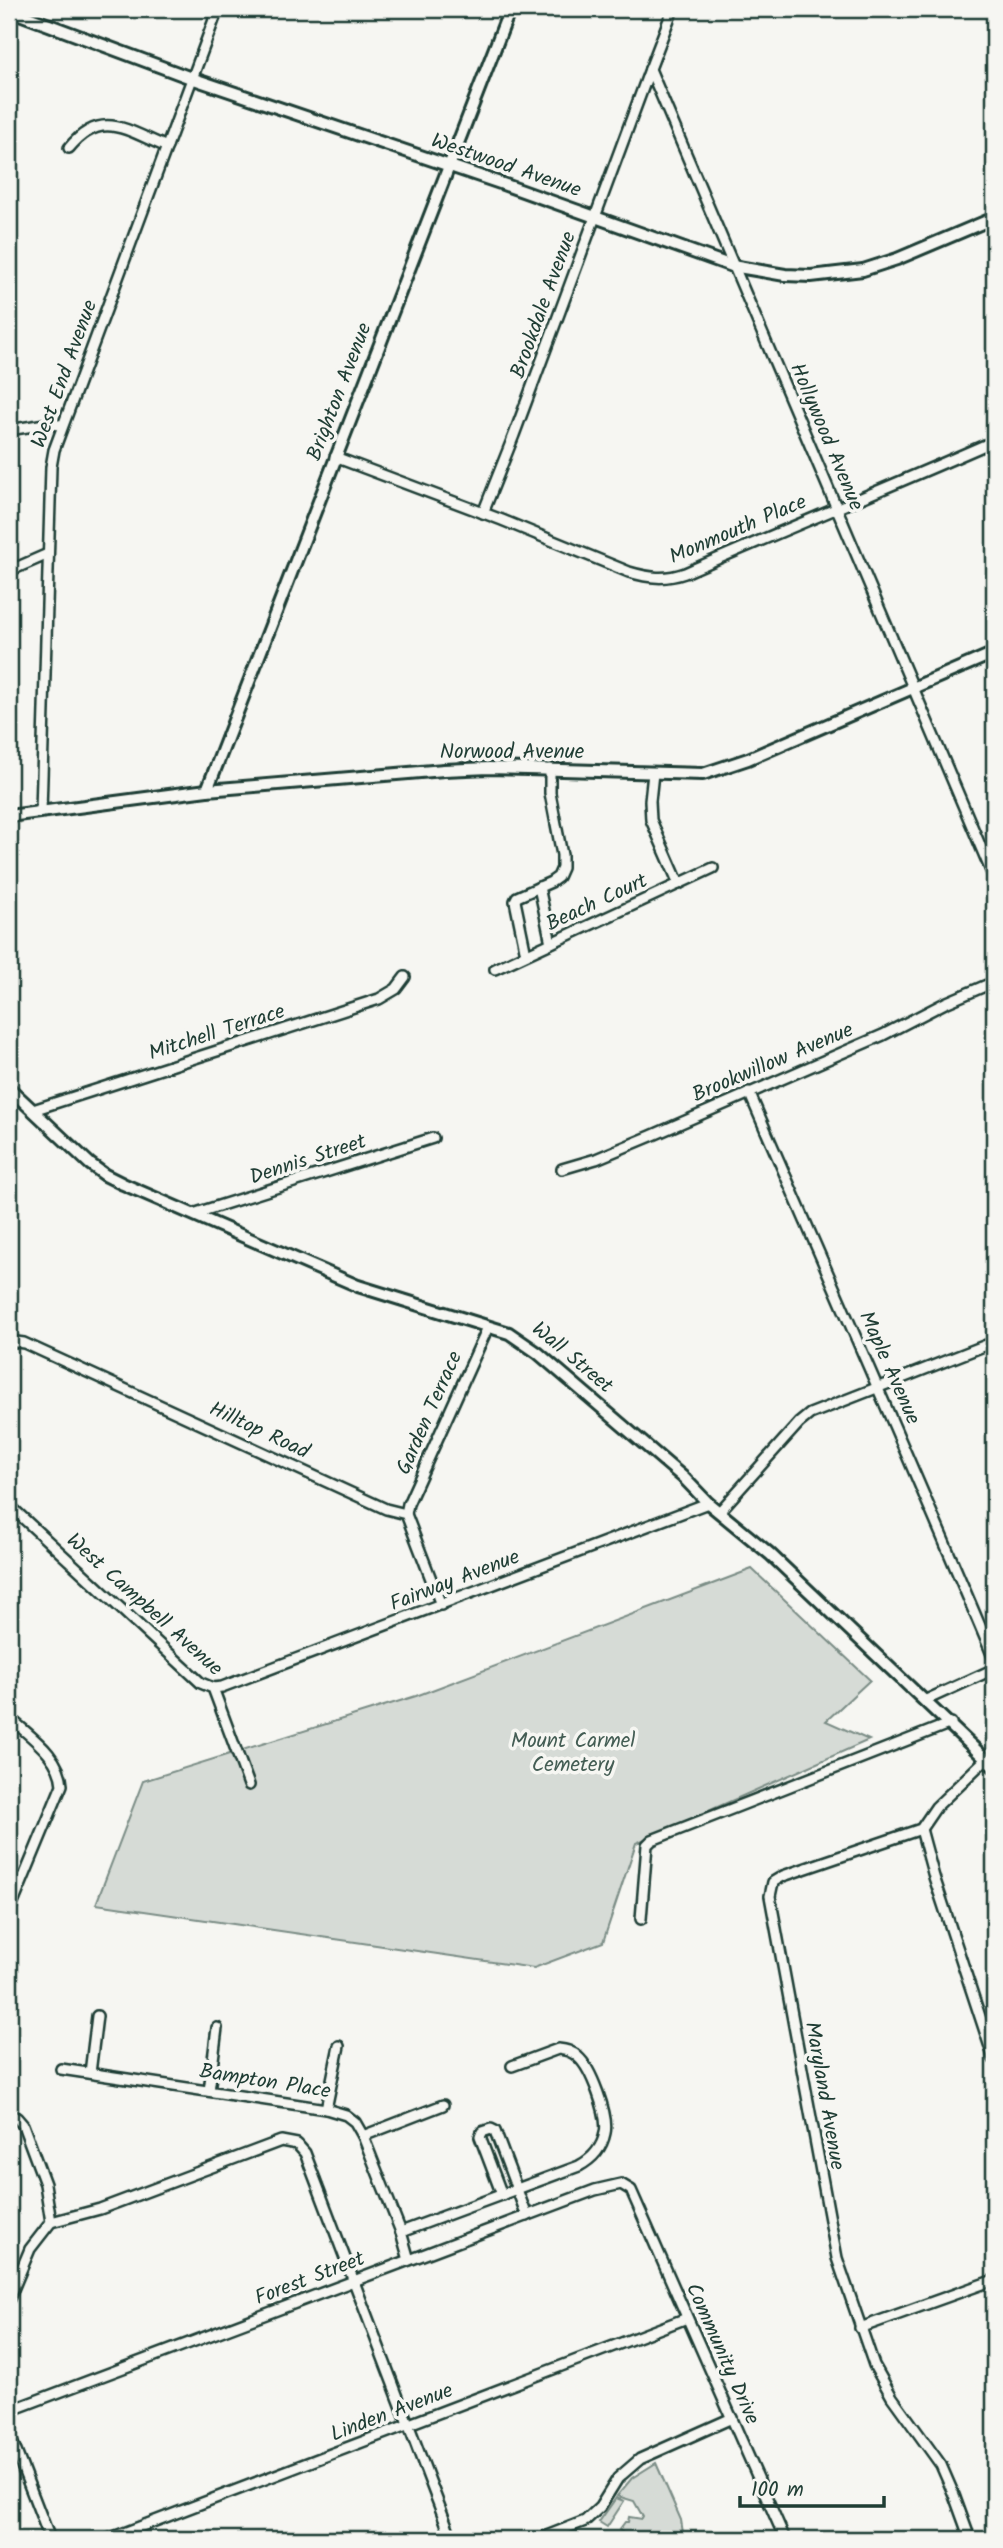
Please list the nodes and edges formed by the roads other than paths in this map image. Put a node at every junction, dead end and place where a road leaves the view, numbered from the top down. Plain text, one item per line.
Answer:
1 (218, 9) edge
2 (510, 9) edge
3 (673, 9) edge
4 (9, 10) edge
5 (650, 69) junction
6 (191, 78) junction
7 (167, 146) junction
8 (69, 148) dead end
9 (449, 167) junction
10 (595, 217) junction
11 (994, 218) edge
12 (733, 266) junction
13 (62, 425) junction
14 (9, 430) edge
15 (994, 441) edge
16 (335, 457) junction
17 (837, 508) junction
18 (483, 513) junction
19 (48, 554) junction
20 (9, 571) edge
21 (994, 653) edge
22 (913, 688) junction
23 (550, 769) junction
24 (653, 773) junction
25 (207, 790) junction
26 (41, 811) junction
27 (9, 816) edge
28 (713, 868) dead end
29 (994, 878) edge
30 (679, 884) junction
31 (539, 887) junction
32 (551, 943) junction
33 (526, 954) junction
34 (495, 969) dead end
35 (404, 977) dead end
36 (994, 982) edge
37 (9, 1088) edge
38 (749, 1092) junction
39 (33, 1110) junction
40 (433, 1138) dead end
41 (562, 1169) dead end
42 (193, 1214) junction
43 (488, 1327) junction
44 (9, 1341) edge
45 (994, 1342) edge
46 (877, 1386) junction
47 (708, 1503) junction
48 (9, 1505) edge
49 (720, 1511) junction
50 (406, 1514) junction
51 (441, 1605) junction
52 (994, 1659) edge
53 (994, 1669) edge
54 (213, 1688) junction
55 (926, 1700) junction
56 (9, 1717) edge
57 (950, 1723) junction
58 (990, 1763) edge
59 (249, 1785) dead end
60 (922, 1829) junction
61 (9, 1913) edge
62 (641, 1919) dead end
63 (97, 2016) dead end
64 (217, 2028) dead end
65 (338, 2046) dead end
66 (994, 2059) edge
67 (512, 2066) dead end
68 (61, 2069) dead end
69 (90, 2073) junction
70 (209, 2091) junction
71 (443, 2105) dead end
72 (326, 2109) junction
73 (9, 2114) edge
74 (363, 2136) junction
75 (625, 2185) joint
76 (518, 2189) junction
77 (502, 2195) junction
78 (527, 2216) junction
79 (51, 2222) junction
80 (401, 2232) junction
81 (409, 2260) junction
82 (994, 2280) edge
83 (353, 2281) junction
84 (9, 2299) edge
85 (687, 2319) junction
86 (860, 2328) junction
87 (9, 2411) edge
88 (732, 2418) junction
89 (408, 2425) junction
90 (9, 2433) edge
91 (50, 2539) edge
92 (108, 2539) edge
93 (452, 2539) edge
94 (539, 2539) edge
95 (785, 2539) edge
96 (970, 2539) edge

1 - 6 street, West End Avenue
2 - 9 street, Brighton Avenue
3 - 5 street
4 - 6 street, Westwood Avenue
5 - 10 street, Brookdale Avenue
5 - 12 street, Hollywood Avenue
6 - 7 street, West End Avenue
6 - 9 street, Westwood Avenue
7 - 8 street
7 - 13 street, West End Avenue
9 - 10 street, Westwood Avenue
9 - 16 street, Brighton Avenue
10 - 12 street, Westwood Avenue
10 - 18 street, Brookdale Avenue
11 - 12 street, Westwood Avenue
12 - 17 street, Hollywood Avenue
13 - 14 street
13 - 19 street, West End Avenue
15 - 17 street, Monmouth Place
16 - 18 street, Monmouth Place
16 - 25 street, Brighton Avenue
17 - 18 street, Monmouth Place
17 - 22 street, Hollywood Avenue
19 - 20 street
19 - 26 street, West End Avenue
21 - 22 street, Norwood Avenue
22 - 24 street, Norwood Avenue
22 - 29 street, Hollywood Avenue
23 - 24 street, Norwood Avenue
23 - 25 street, Norwood Avenue
23 - 31 street
24 - 30 street
25 - 26 street, Norwood Avenue
26 - 27 street, Norwood Avenue
28 - 30 street, Beach Court
30 - 32 street, Beach Court
31 - 32 street
31 - 33 street
32 - 33 street, Beach Court
33 - 34 street, Beach Court
35 - 39 street, Mitchell Terrace
36 - 38 street, Brookwillow Avenue
37 - 39 street, Wall Street
38 - 41 street, Brookwillow Avenue
38 - 46 street, Maple Avenue
39 - 42 street, Wall Street
40 - 42 street, Dennis Street
42 - 43 street, Wall Street
43 - 47 street, Wall Street
43 - 50 street, Garden Terrace
44 - 50 street, Hilltop Road
45 - 46 street
46 - 49 street
46 - 52 street, Maple Avenue
47 - 49 street, Wall Street
47 - 51 street, Fairway Avenue
48 - 54 street, West Campbell Avenue
49 - 55 street, Wall Street
50 - 51 street
51 - 54 street, Fairway Avenue
53 - 55 street
54 - 59 street, West Campbell Avenue
55 - 57 street, Wall Street
56 - 61 street
57 - 58 street, Wall Street
57 - 62 street
58 - 60 street
60 - 66 street
60 - 86 street, Maryland Avenue
63 - 69 street
64 - 70 street
65 - 72 street
67 - 76 street
68 - 69 street, Bampton Place
69 - 70 street, Bampton Place
70 - 72 street, Bampton Place
71 - 74 street
72 - 74 street, Bampton Place
73 - 79 street
74 - 80 street, Bampton Place
75 - 78 street, Forest Street
75 - 85 street, Community Drive
76 - 77 street
76 - 77 street
76 - 78 street
77 - 80 street
78 - 81 street, Forest Street
79 - 83 street
79 - 84 street
80 - 81 street, Bampton Place
81 - 83 street, Forest Street
82 - 86 street
83 - 87 street, Forest Street
83 - 89 street
85 - 88 street, Community Drive
85 - 89 street, Linden Avenue
86 - 96 street, Maryland Avenue
88 - 94 street
88 - 95 street, Community Drive
89 - 92 street, Linden Avenue
89 - 93 street
90 - 91 street

